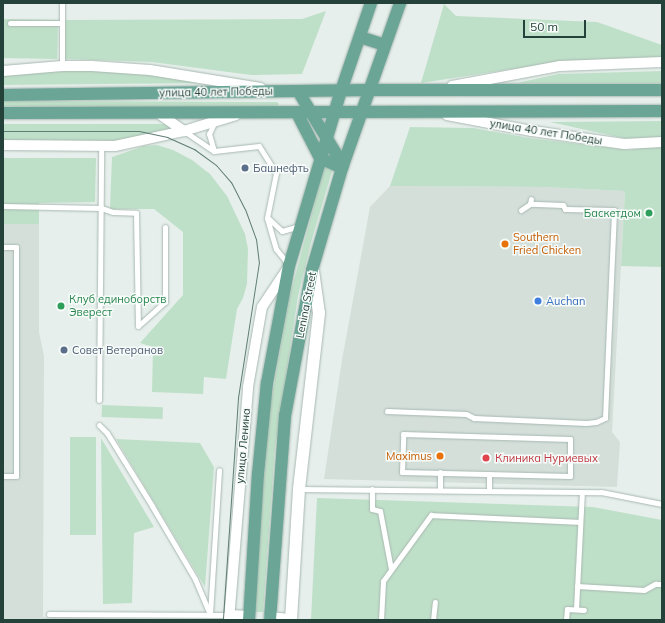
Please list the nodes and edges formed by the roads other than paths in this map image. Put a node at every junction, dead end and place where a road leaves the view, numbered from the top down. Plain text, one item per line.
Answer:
1 (62, 3) edge
2 (371, 3) edge
3 (400, 3) edge
4 (10, 23) dead end
5 (62, 23) junction
6 (360, 37) junction
7 (385, 46) junction
8 (662, 62) edge
9 (62, 66) junction
10 (3, 71) edge
11 (368, 90) junction
12 (662, 90) edge
13 (298, 91) junction
14 (340, 91) junction
15 (429, 91) junction
16 (280, 92) junction
17 (3, 95) edge
18 (662, 111) edge
19 (280, 112) junction
20 (361, 112) junction
21 (430, 112) junction
22 (3, 113) edge
23 (158, 113) junction
24 (242, 113) junction
25 (297, 113) junction
26 (312, 113) junction
27 (334, 113) junction
28 (215, 121) junction
29 (184, 131) junction
30 (326, 136) junction
31 (662, 142) edge
32 (3, 145) edge
33 (101, 146) junction
34 (214, 151) junction
35 (320, 158) junction
36 (343, 166) junction
37 (3, 206) edge
38 (101, 208) junction
39 (521, 210) dead end
40 (267, 218) junction
41 (300, 226) junction
42 (165, 227) dead end
43 (3, 247) edge
44 (289, 266) junction
45 (312, 270) junction
46 (99, 400) dead end
47 (387, 411) dead end
48 (99, 425) dead end
49 (219, 470) dead end
50 (440, 472) junction
51 (489, 474) junction
52 (3, 476) edge
53 (299, 489) junction
54 (372, 489) junction
55 (440, 490) junction
56 (489, 491) junction
57 (582, 492) junction
58 (662, 504) edge
59 (579, 522) junction
60 (391, 569) junction
61 (662, 584) edge
62 (577, 586) junction
63 (435, 602) dead end
64 (576, 609) junction
65 (584, 610) dead end
66 (48, 614) dead end
67 (210, 615) junction
68 (229, 617) edge
69 (249, 618) edge
70 (270, 619) edge
71 (290, 620) edge
72 (381, 620) edge
73 (434, 620) edge
74 (566, 620) edge

1 - 5 lane
2 - 6 main road
3 - 7 main road, Lenina Street
4 - 5 lane
5 - 9 lane
6 - 7 main road
6 - 14 main road
7 - 11 main road, Lenina Street
8 - 15 street, улица 40 лет Победы
9 - 10 street, улица 40 лет Победы
9 - 16 street, улица 40 лет Победы
11 - 14 main road, улица 40 лет Победы
11 - 15 main road, улица 40 лет Победы
11 - 20 main road, Lenina Street
12 - 15 main road, улица 40 лет Победы
13 - 14 main road, улица 40 лет Победы
13 - 16 main road, улица 40 лет Победы
13 - 26 main road
14 - 27 main road
15 - 21 main road
16 - 17 main road, улица 40 лет Победы
16 - 19 main road
18 - 21 main road, улица 40 лет Победы
19 - 24 main road, улица 40 лет Победы
19 - 25 main road, улица 40 лет Победы
20 - 21 main road, улица 40 лет Победы
20 - 27 main road, улица 40 лет Победы
20 - 36 main road, Lenina Street
21 - 31 street, улица 40 лет Победы
22 - 23 main road, улица 40 лет Победы
23 - 24 main road, улица 40 лет Победы
23 - 29 street
24 - 28 street, улица 40 лет Победы
25 - 26 main road, улица 40 лет Победы
25 - 35 main road
26 - 27 main road, улица 40 лет Победы
26 - 30 main road
27 - 30 main road
28 - 29 street, улица 40 лет Победы
28 - 34 lane
29 - 33 street, улица 40 лет Победы
29 - 34 lane
30 - 35 main road
30 - 36 main road
32 - 33 street, улица 40 лет Победы
33 - 38 lane
34 - 40 lane
35 - 36 main road
35 - 41 main road
36 - 45 main road, Lenina Street
37 - 38 lane
38 - 42 lane
38 - 46 lane
39 - 47 lane
40 - 41 lane
40 - 44 lane
41 - 44 main road
43 - 52 lane
44 - 68 street, улица Ленина
44 - 69 main road
45 - 53 street
45 - 70 main road, Lenina Street
48 - 67 lane
49 - 67 lane
50 - 51 lane
50 - 51 lane
50 - 55 lane
51 - 56 lane
53 - 54 lane
53 - 71 street
54 - 55 lane
54 - 60 lane
55 - 56 lane
56 - 57 lane
57 - 58 lane
57 - 59 lane
59 - 60 lane
59 - 62 lane
60 - 72 lane
61 - 62 lane
62 - 64 lane
63 - 73 lane
64 - 65 lane
64 - 74 lane
66 - 67 lane
67 - 68 lane
68 - 69 street
69 - 70 main road
70 - 71 street

